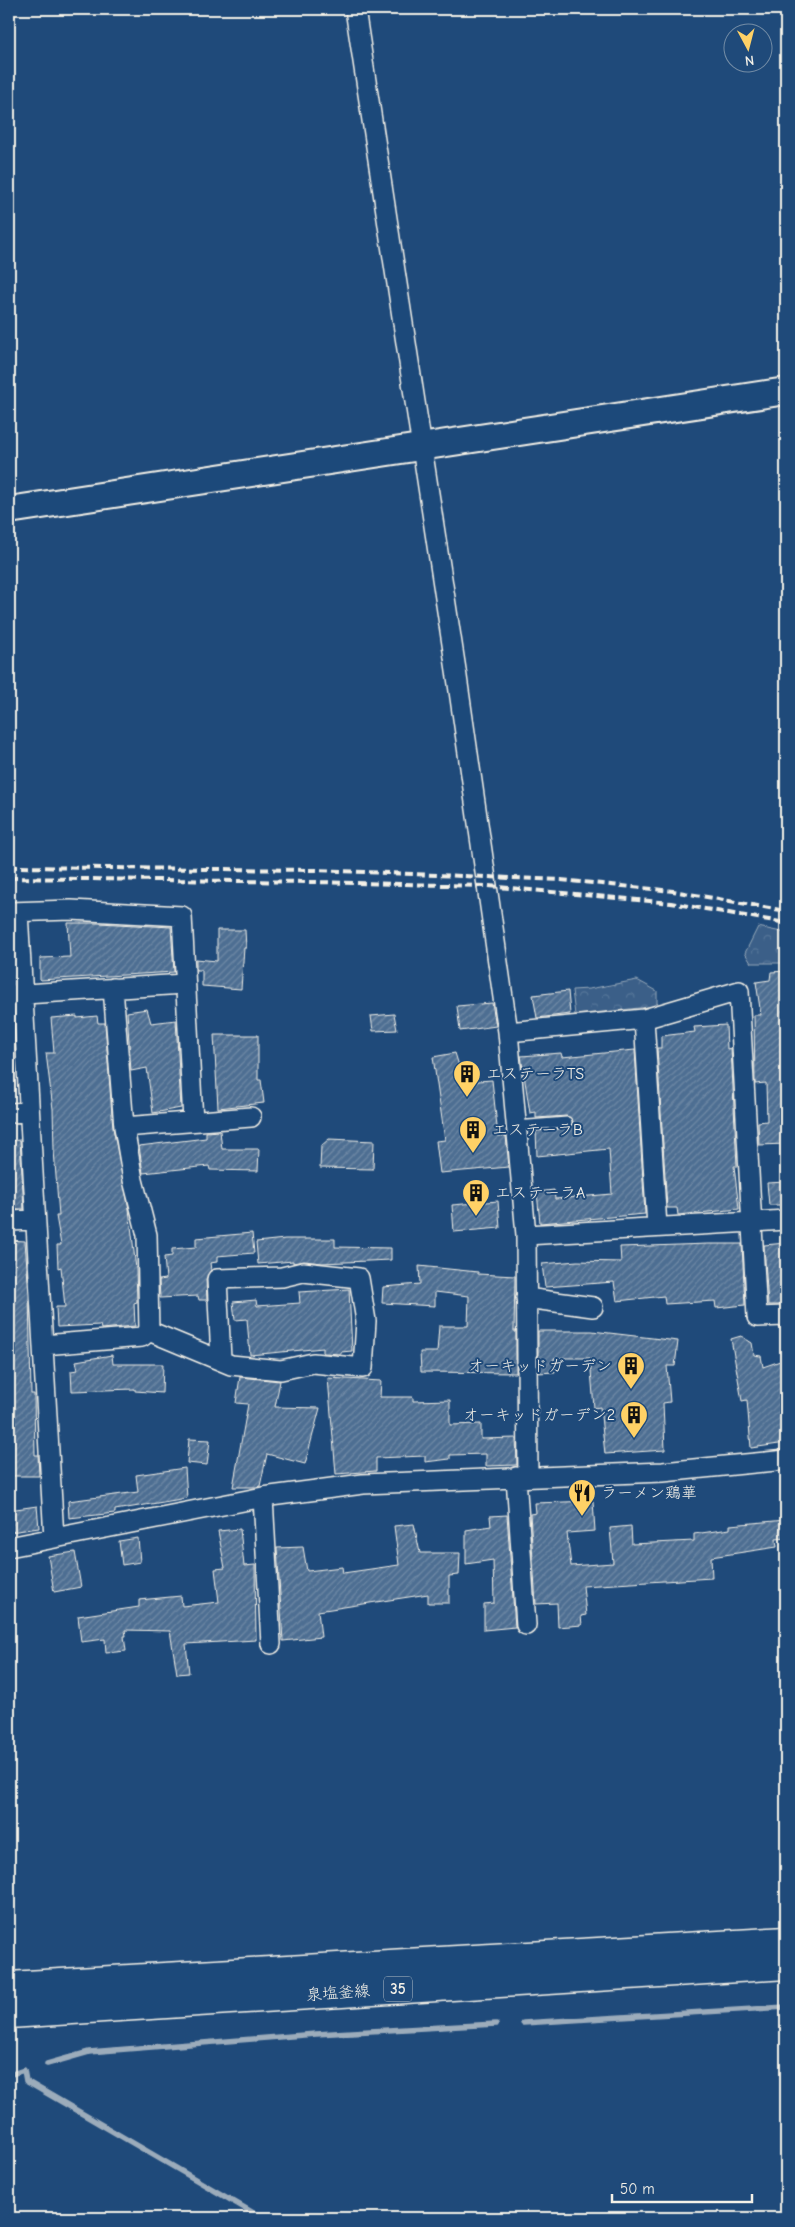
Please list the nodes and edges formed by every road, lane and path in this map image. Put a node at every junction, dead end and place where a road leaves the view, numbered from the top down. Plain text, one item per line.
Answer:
1 (354, 9) edge
2 (786, 391) edge
3 (422, 446) junction
4 (9, 510) edge
5 (13, 912) edge
6 (184, 984) junction
7 (113, 988) junction
8 (15, 994) edge
9 (644, 1020) junction
10 (508, 1032) junction
11 (29, 1112) junction
12 (9, 1113) edge
13 (251, 1117) dead end
14 (194, 1121) junction
15 (568, 1122) dead end
16 (516, 1126) junction
17 (124, 1127) junction
18 (35, 1220) junction
19 (786, 1220) edge
20 (9, 1221) edge
21 (752, 1222) junction
22 (657, 1227) junction
23 (526, 1235) junction
24 (526, 1298) junction
25 (593, 1307) dead end
26 (786, 1316) edge
27 (149, 1331) junction
28 (43, 1345) junction
29 (221, 1359) junction
30 (786, 1460) edge
31 (522, 1477) junction
32 (263, 1497) junction
33 (54, 1538) junction
34 (9, 1546) edge
35 (526, 1625) dead end
36 (271, 1644) dead end
37 (786, 1941) edge
38 (786, 1965) edge
39 (9, 1986) edge
40 (9, 1994) edge
41 (182, 2003) junction
42 (9, 2014) edge

1 - 3 street
2 - 3 street
3 - 4 street
3 - 10 street
5 - 6 street
5 - 8 street
6 - 7 street
6 - 14 street
7 - 8 street
7 - 17 street
8 - 11 street
9 - 10 street
9 - 21 street
9 - 22 street
10 - 16 street
11 - 12 street
11 - 18 street
13 - 14 street
14 - 17 street
15 - 16 lane
16 - 23 street
17 - 27 street
18 - 20 street
18 - 28 street
19 - 21 street
21 - 22 street
21 - 26 street
22 - 23 street
23 - 24 street
24 - 25 street
24 - 31 street
27 - 28 street
27 - 29 street
28 - 33 street
29 - 29 street
30 - 31 street
31 - 32 street
31 - 35 street
32 - 33 street
32 - 36 street
33 - 34 street
37 - 39 main road, 泉塩釜線 / 35
38 - 41 main road, 泉塩釜線 / 35
40 - 41 main road
41 - 42 main road, 泉塩釜線 / 35

